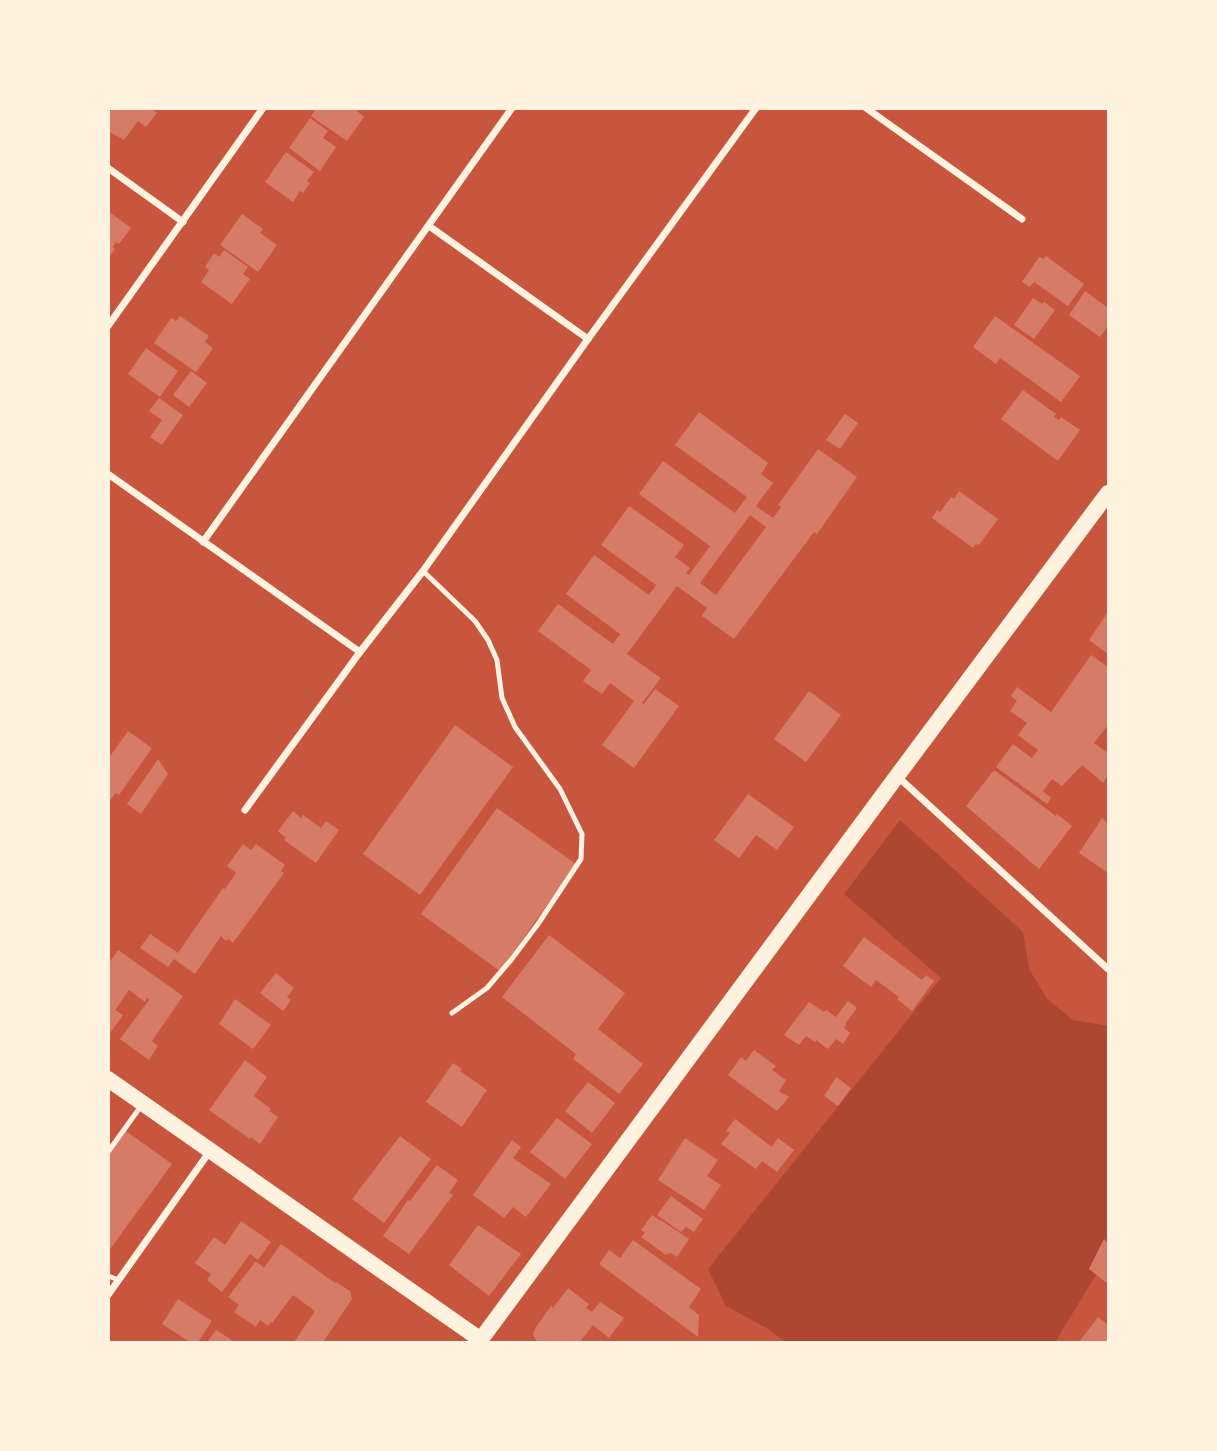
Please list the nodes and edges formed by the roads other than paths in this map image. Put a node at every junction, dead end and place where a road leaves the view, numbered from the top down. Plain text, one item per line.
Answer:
1 (264, 108) edge
2 (513, 108) edge
3 (756, 108) edge
4 (866, 108) edge
5 (108, 168) edge
6 (1022, 219) dead end
7 (183, 222) junction
8 (429, 226) junction
9 (108, 326) edge
10 (588, 339) junction
11 (108, 474) edge
12 (1108, 493) edge
13 (203, 542) junction
14 (423, 571) junction
15 (360, 652) junction
16 (897, 776) junction
17 (245, 810) dead end
18 (1108, 969) edge
19 (452, 1013) dead end
20 (108, 1079) edge
21 (143, 1103) junction
22 (211, 1151) junction
23 (108, 1152) edge
24 (108, 1276) edge
25 (119, 1280) junction
26 (108, 1295) edge
27 (480, 1341) edge

1 - 7 street
2 - 8 street
3 - 10 street
4 - 6 street
5 - 7 street
7 - 9 street
8 - 10 street
8 - 13 street
10 - 14 street
11 - 13 street
12 - 16 main road
13 - 15 street
14 - 15 street
14 - 19 lane
15 - 17 street
16 - 18 street
16 - 27 main road
20 - 21 main road
21 - 22 main road
21 - 23 lane
22 - 25 street
22 - 27 main road
24 - 25 lane
25 - 26 street

